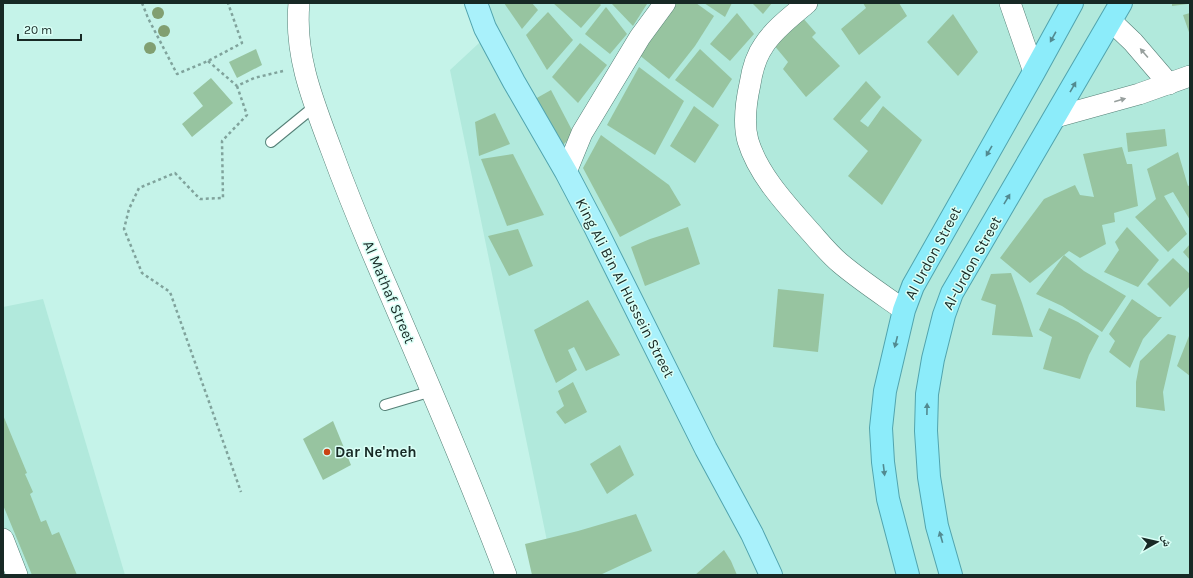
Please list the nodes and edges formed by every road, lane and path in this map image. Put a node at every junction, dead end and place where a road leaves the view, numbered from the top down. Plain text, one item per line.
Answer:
1 (142, 3) edge
2 (228, 3) edge
3 (299, 3) edge
4 (476, 3) edge
5 (665, 3) edge
6 (807, 3) edge
7 (1010, 3) edge
8 (1072, 3) edge
9 (1116, 12) edge
10 (208, 61) junction
11 (303, 66) junction
12 (1034, 72) junction
13 (1190, 76) edge
14 (1169, 84) junction
15 (237, 86) junction
16 (315, 106) junction
17 (1056, 117) junction
18 (271, 142) dead end
19 (566, 172) junction
20 (904, 310) junction
21 (432, 391) junction
22 (385, 405) dead end
23 (241, 492) dead end
24 (3, 540) edge
25 (17, 575) edge
26 (506, 575) edge
27 (771, 575) edge
28 (908, 575) edge
29 (951, 575) edge

1 - 10 path
2 - 10 path
3 - 11 street, Al Mathaf Street
4 - 19 main road, King Ali Bin Al Hussein Street
5 - 19 street
6 - 20 street
7 - 12 street
8 -> 12 highway, Al Urdon Street
14 -> 9 street
17 -> 9 highway, Al-Urdon Street
10 - 15 path
11 - 15 path
11 - 16 street, Al Mathaf Street
12 -> 20 highway, Al Urdon Street
13 - 14 street
17 -> 14 street
15 - 23 path
16 - 18 lane
16 - 21 street, Al Mathaf Street
29 -> 17 highway, Al-Urdon Street
19 - 27 main road, King Ali Bin Al Hussein Street
20 -> 28 highway, Al Urdon Street
21 - 22 lane
21 - 26 street, Al Mathaf Street
24 - 25 street

